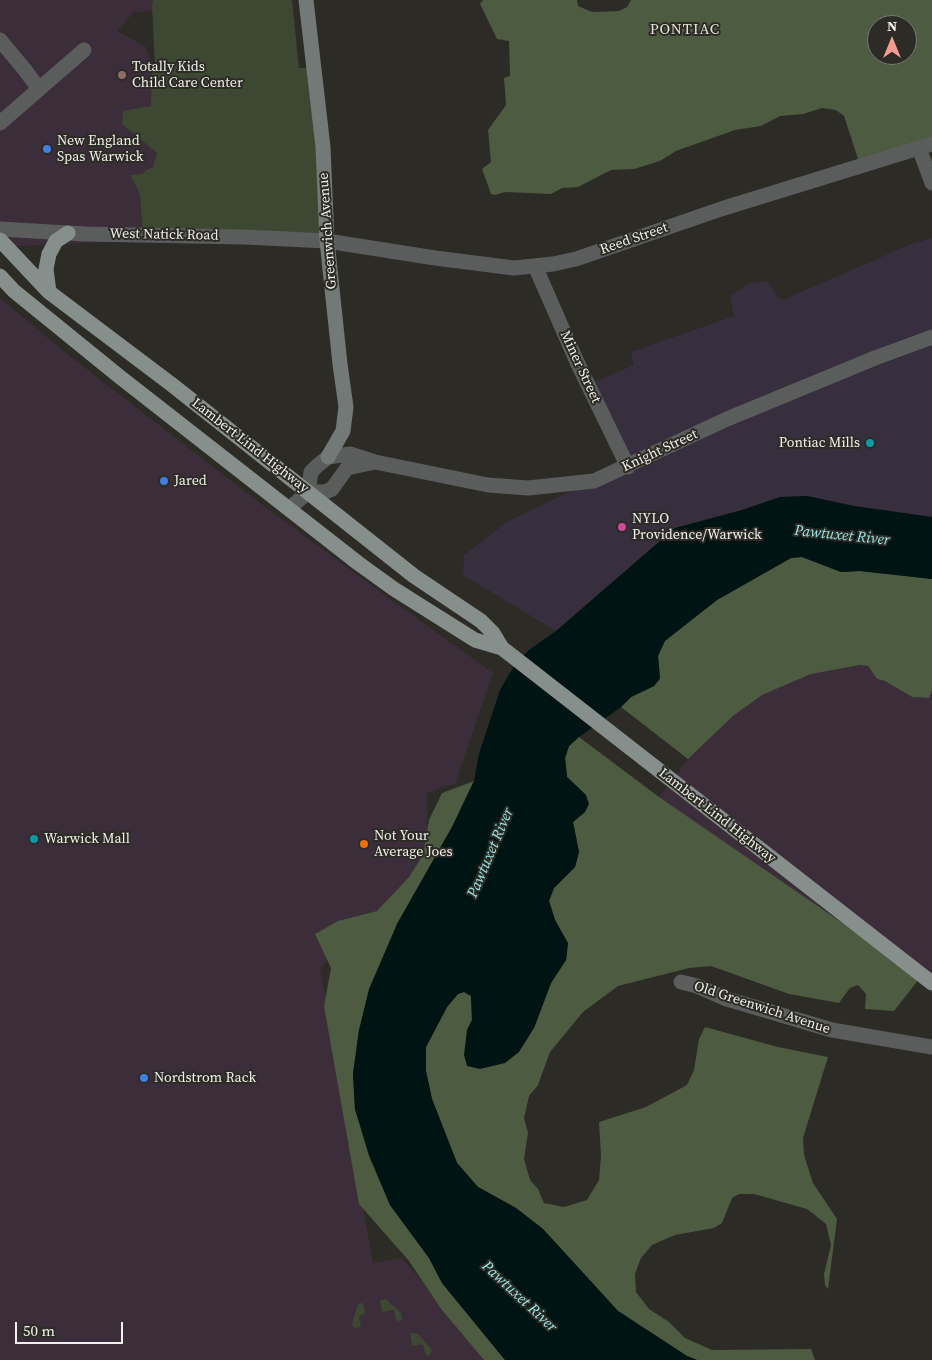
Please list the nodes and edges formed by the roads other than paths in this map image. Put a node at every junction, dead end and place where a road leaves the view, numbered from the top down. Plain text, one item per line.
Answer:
1 (306, 0) edge
2 (0, 40) edge
3 (84, 50) dead end
4 (39, 88) junction
5 (0, 122) edge
6 (925, 146) edge
7 (932, 183) edge
8 (0, 229) edge
9 (68, 233) junction
10 (0, 240) edge
11 (327, 241) junction
12 (535, 266) junction
13 (0, 276) edge
14 (48, 292) junction
15 (932, 337) edge
16 (328, 457) junction
17 (375, 462) junction
18 (628, 467) junction
19 (308, 492) junction
20 (290, 508) junction
21 (502, 648) junction
22 (681, 982) dead end
23 (932, 983) edge
24 (932, 1047) edge

1 - 11 street, Greenwich Avenue
2 - 4 street
3 - 4 street
4 - 5 street
6 - 7 street
6 - 12 street, Reed Street
8 - 9 street, West Natick Road
9 - 11 street, West Natick Road
9 - 14 main road
10 - 14 main road, Lambert Lind Highway
11 - 12 street, Reed Street
11 - 16 street, Greenwich Avenue
12 - 18 street, Miner Street
13 - 20 main road, Lambert Lind Highway
14 - 19 main road, Lambert Lind Highway
15 - 18 street, Knight Street
16 - 17 street, Knight Street
16 - 19 street
17 - 18 street, Knight Street
17 - 19 street, Knight Street
19 - 20 street
19 - 21 main road, Lambert Lind Highway
20 - 21 main road, Lambert Lind Highway
21 - 23 main road, Lambert Lind Highway
22 - 24 street, Old Greenwich Avenue

